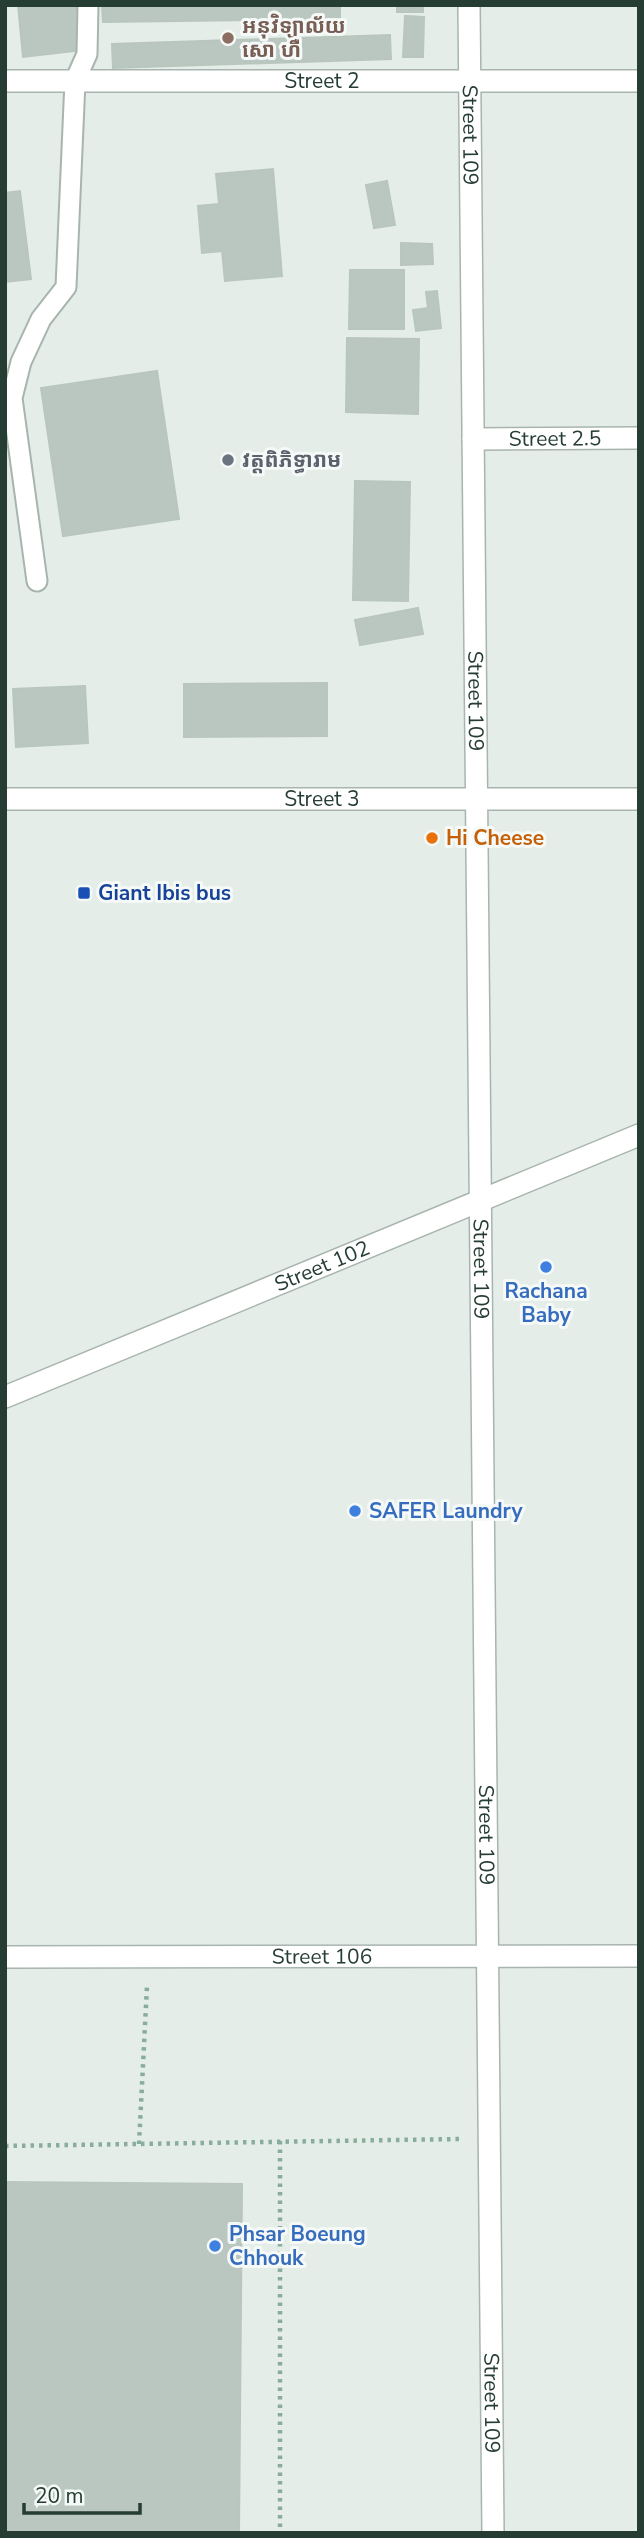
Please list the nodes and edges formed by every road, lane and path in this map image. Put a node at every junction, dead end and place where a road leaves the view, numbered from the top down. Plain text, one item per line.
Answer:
1 (88, 5) edge
2 (469, 5) edge
3 (5, 80) edge
4 (75, 81) junction
5 (470, 81) junction
6 (639, 81) edge
7 (639, 438) edge
8 (473, 439) junction
9 (37, 581) dead end
10 (5, 799) edge
11 (477, 799) junction
12 (639, 799) edge
13 (639, 1136) edge
14 (480, 1201) junction
15 (5, 1398) edge
16 (639, 1956) edge
17 (5, 1957) edge
18 (487, 1957) junction
19 (148, 1958) junction
20 (489, 2139) junction
21 (280, 2141) junction
22 (139, 2144) junction
23 (5, 2146) edge
24 (280, 2533) edge
25 (493, 2533) edge

1 - 4 lane
2 - 5 street, Street 109
3 - 4 street, Street 2
4 - 5 street, Street 2
4 - 9 lane
5 - 6 street, Street 2
5 - 8 street, Street 109
7 - 8 street, Street 2.5
8 - 11 street, Street 109
10 - 11 street, Street 3
11 - 12 street, Street 3
11 - 14 street, Street 109
13 - 14 street, Street 102
14 - 15 street, Street 102
14 - 18 street, Street 109
16 - 18 street, Street 106
17 - 19 street, Street 106
18 - 19 street, Street 106
18 - 20 street, Street 109
19 - 22 path
20 - 21 path
20 - 25 street, Street 109
21 - 22 path
21 - 24 path
22 - 23 path

